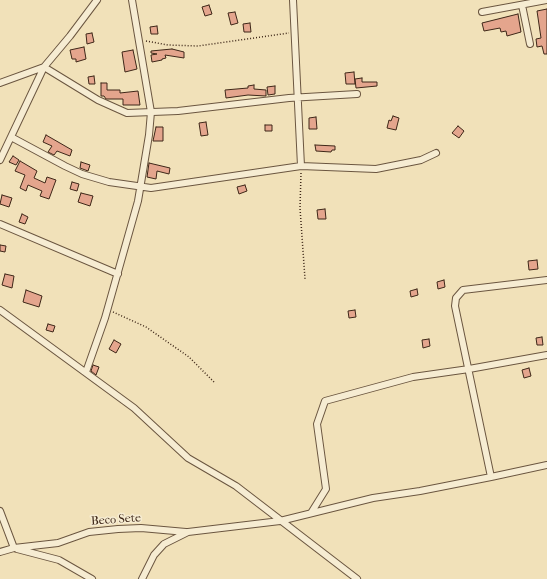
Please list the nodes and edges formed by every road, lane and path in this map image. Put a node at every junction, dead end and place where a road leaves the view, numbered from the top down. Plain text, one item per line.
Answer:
1 (97, 0) edge
2 (132, 0) edge
3 (293, 0) edge
4 (547, 0) edge
5 (522, 5) junction
6 (482, 12) dead end
7 (295, 32) junction
8 (139, 41) junction
9 (530, 44) dead end
10 (44, 67) junction
11 (0, 82) edge
12 (357, 94) dead end
13 (298, 97) junction
14 (151, 112) junction
15 (11, 137) junction
16 (436, 153) dead end
17 (0, 160) edge
18 (301, 166) junction
19 (141, 188) junction
20 (0, 224) edge
21 (118, 274) junction
22 (305, 279) dead end
23 (547, 280) edge
24 (0, 310) edge
25 (107, 310) junction
26 (547, 355) edge
27 (469, 369) junction
28 (86, 372) junction
29 (214, 382) dead end
30 (547, 465) edge
31 (491, 477) junction
32 (0, 511) edge
33 (311, 513) junction
34 (280, 521) junction
35 (188, 532) junction
36 (14, 548) junction
37 (0, 552) edge
38 (92, 579) edge
39 (142, 579) edge
40 (357, 579) edge

1 - 10 street
2 - 8 street
3 - 7 street
4 - 5 street
5 - 6 street
5 - 9 street
7 - 8 path
7 - 13 street
8 - 14 street
10 - 11 street
10 - 14 street
10 - 15 street
12 - 13 street
13 - 14 street
13 - 18 street
14 - 19 street
15 - 17 street
15 - 19 street
16 - 18 street
18 - 19 street
18 - 22 path
19 - 21 street
20 - 21 street
21 - 25 street
23 - 27 street
24 - 28 street
25 - 28 street
25 - 29 path
26 - 27 street
27 - 31 street
27 - 33 street
28 - 34 street
30 - 31 street
31 - 33 street
32 - 36 street
33 - 34 street
34 - 35 street
34 - 40 street
35 - 36 street, Beco Sete
35 - 39 street
36 - 37 street, Beco Sete
36 - 38 street

